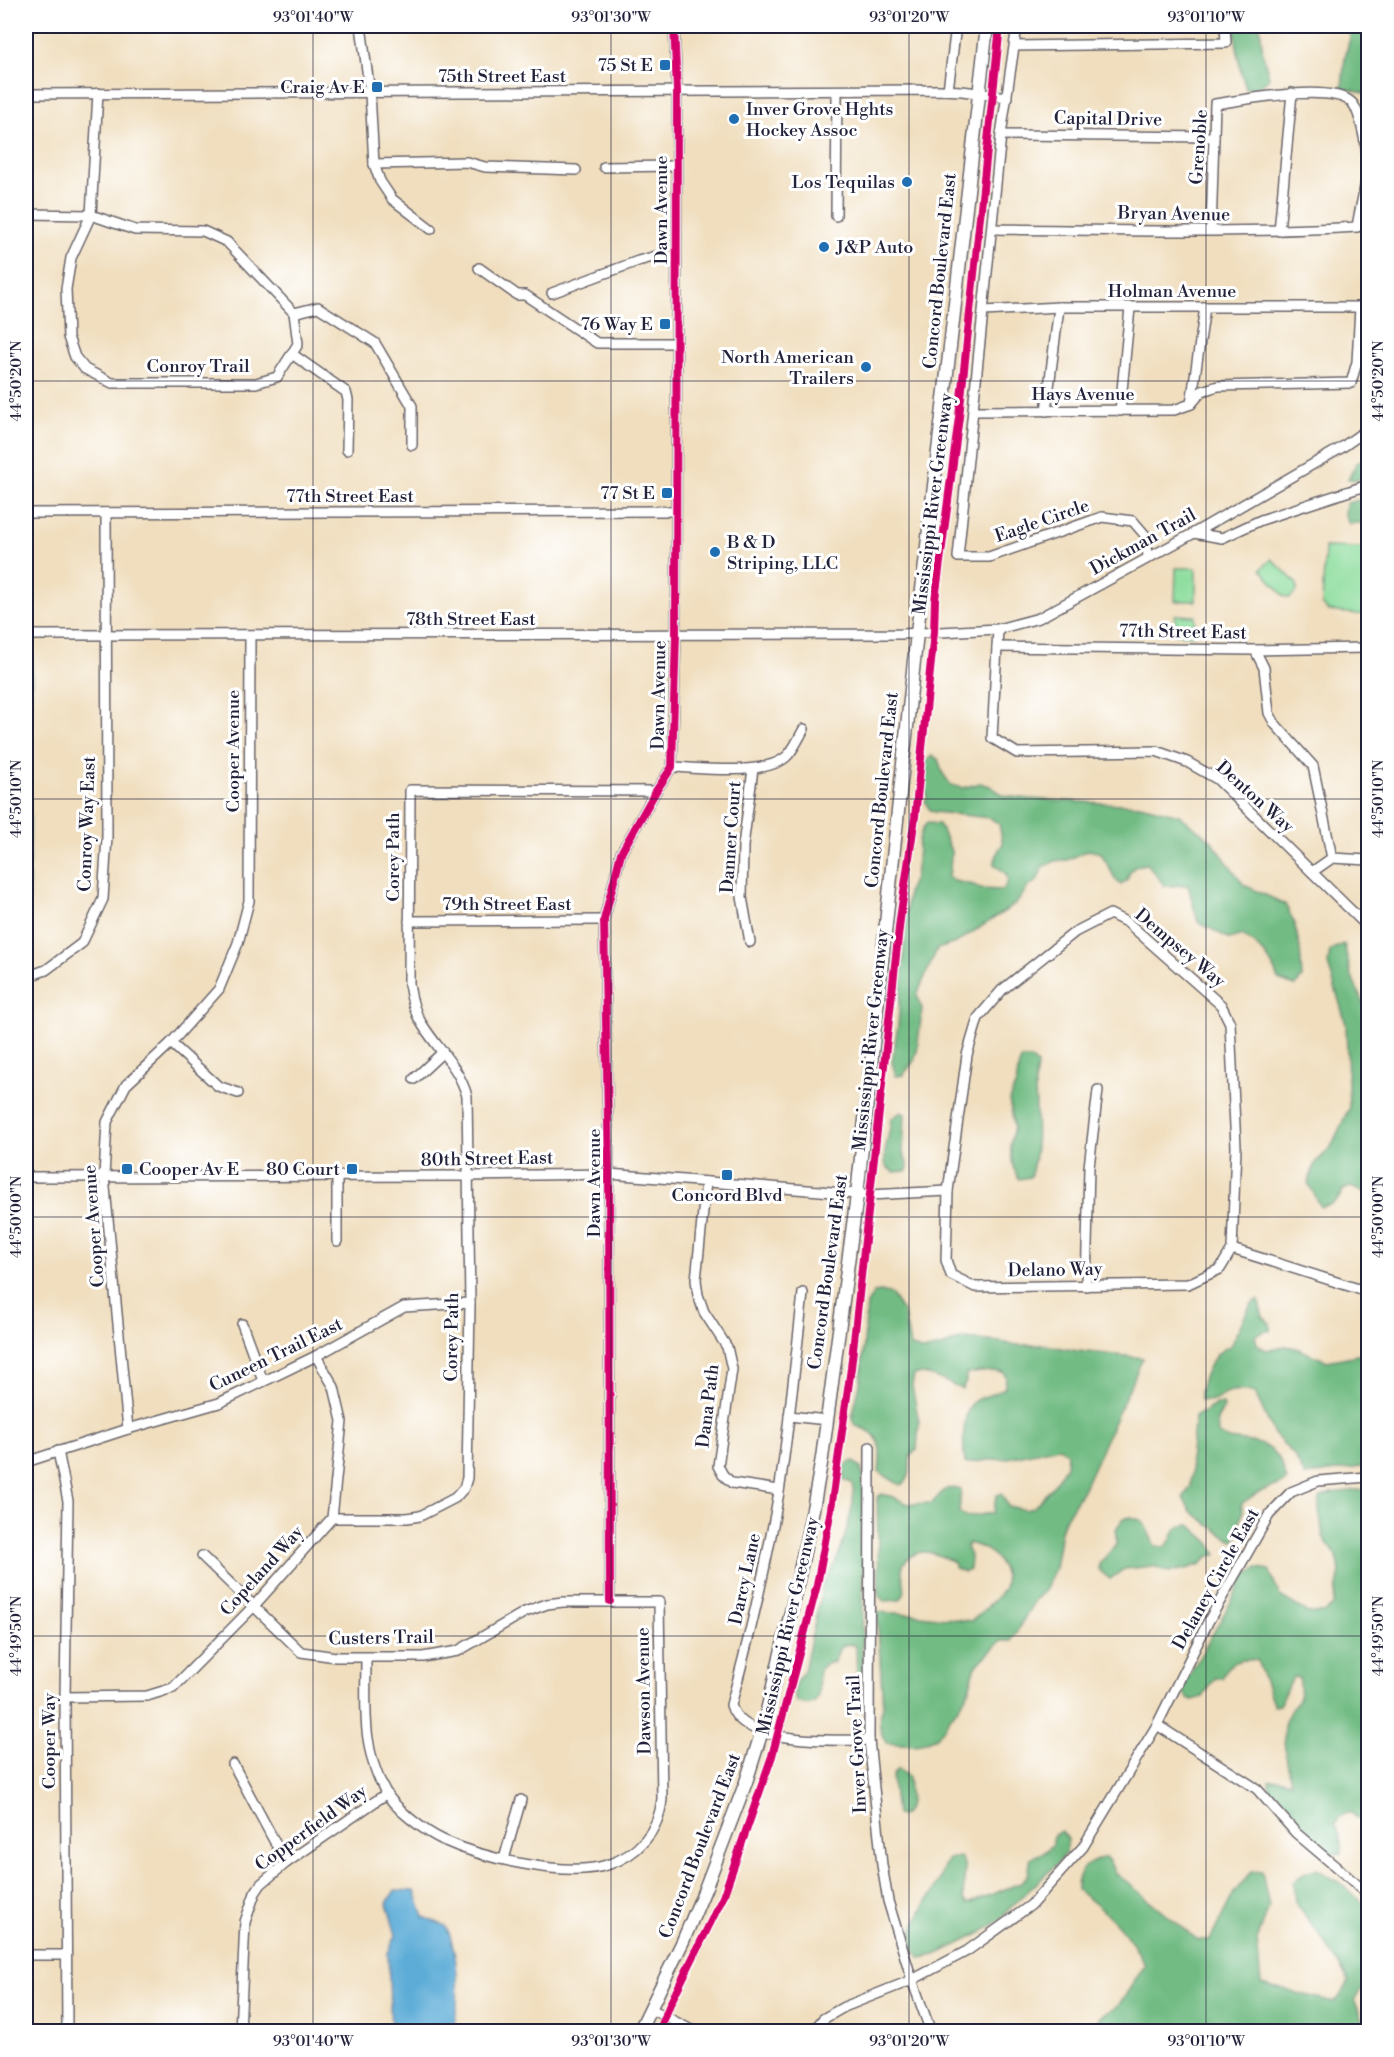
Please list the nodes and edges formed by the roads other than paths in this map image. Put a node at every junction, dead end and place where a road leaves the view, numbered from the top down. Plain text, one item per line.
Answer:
1 (361, 26) edge
2 (674, 26) edge
3 (956, 26) edge
4 (987, 26) edge
5 (1017, 26) edge
6 (1224, 26) edge
7 (1015, 46) junction
8 (948, 90) junction
9 (676, 91) junction
10 (837, 91) junction
11 (98, 93) junction
12 (370, 93) junction
13 (978, 93) junction
14 (1292, 93) junction
15 (26, 94) edge
16 (1007, 97) junction
17 (1001, 135) junction
18 (1214, 137) junction
19 (374, 164) junction
20 (604, 166) dead end
21 (676, 166) junction
22 (576, 170) dead end
23 (26, 214) edge
24 (91, 215) junction
25 (836, 216) dead end
26 (431, 229) dead end
27 (992, 229) junction
28 (1211, 231) junction
29 (1279, 231) junction
30 (676, 257) junction
31 (479, 268) dead end
32 (552, 294) dead end
33 (1059, 307) junction
34 (1205, 307) junction
35 (1130, 308) junction
36 (984, 311) junction
37 (294, 313) junction
38 (676, 343) junction
39 (292, 354) junction
40 (1191, 404) junction
41 (973, 411) junction
42 (1046, 411) junction
43 (1120, 411) junction
44 (1368, 429) edge
45 (412, 445) dead end
46 (347, 450) dead end
47 (1368, 484) edge
48 (675, 511) junction
49 (26, 513) edge
50 (106, 513) junction
51 (1194, 533) junction
52 (1148, 557) junction
53 (998, 629) junction
54 (917, 633) junction
55 (26, 635) edge
56 (105, 635) junction
57 (676, 635) junction
58 (249, 636) junction
59 (997, 647) junction
60 (1368, 648) edge
61 (1255, 650) junction
62 (804, 729) dead end
63 (672, 767) junction
64 (753, 769) junction
65 (656, 791) junction
66 (1332, 858) junction
67 (1368, 860) edge
68 (1312, 872) junction
69 (604, 920) junction
70 (409, 921) junction
71 (1368, 930) edge
72 (750, 942) dead end
73 (26, 977) edge
74 (171, 1043) junction
75 (443, 1052) junction
76 (414, 1079) dead end
77 (1098, 1090) dead end
78 (238, 1093) dead end
79 (609, 1174) junction
80 (468, 1176) junction
81 (26, 1177) edge
82 (104, 1177) junction
83 (337, 1177) junction
84 (706, 1182) junction
85 (948, 1191) junction
86 (857, 1195) junction
87 (337, 1241) dead end
88 (1232, 1249) junction
89 (1086, 1286) junction
90 (1368, 1292) edge
91 (803, 1293) dead end
92 (470, 1303) junction
93 (242, 1324) dead end
94 (316, 1356) junction
95 (263, 1381) junction
96 (789, 1416) junction
97 (827, 1420) junction
98 (128, 1429) junction
99 (870, 1447) dead end
100 (58, 1451) junction
101 (26, 1462) edge
102 (1368, 1477) edge
103 (779, 1490) junction
104 (332, 1518) junction
105 (202, 1556) dead end
106 (610, 1601) junction
107 (659, 1602) joint
108 (253, 1607) junction
109 (366, 1658) junction
110 (65, 1696) junction
111 (1157, 1725) junction
112 (762, 1731) junction
113 (869, 1740) junction
114 (233, 1764) dead end
115 (386, 1794) junction
116 (521, 1800) dead end
117 (504, 1859) junction
118 (286, 1863) junction
119 (1368, 1894) edge
120 (26, 1955) edge
121 (66, 1955) junction
122 (912, 1980) junction
123 (651, 2009) junction
124 (67, 2031) edge
125 (240, 2031) edge
126 (639, 2031) edge
127 (695, 2031) edge
128 (813, 2031) edge
129 (931, 2031) edge

1 - 12 street
2 - 9 street, Dawn Avenue
3 - 8 street
4 - 13 main road, Concord Boulevard East
5 - 7 street
6 - 7 street
7 - 16 street
8 - 10 street, 75th Street East
8 - 13 street, 75th Street East
9 - 10 street, 75th Street East
9 - 12 street, 75th Street East
9 - 21 street, Dawn Avenue
10 - 25 street
11 - 12 street, 75th Street East
11 - 15 street, 75th Street East
11 - 24 street, Conroy Trail
12 - 19 street
13 - 16 street, 75th Street East
13 - 54 main road, Concord Boulevard East
14 - 18 street, Grenoble
14 - 29 street
14 - 29 street, Bryan Avenue
16 - 17 street
17 - 18 street, Capital Drive
17 - 27 street
18 - 28 street, Grenoble
19 - 22 street
19 - 26 street
20 - 21 street
21 - 30 street, Dawn Avenue
23 - 24 street
24 - 37 street
24 - 39 street, Conroy Trail
27 - 28 street, Bryan Avenue
27 - 36 street
28 - 29 street, Bryan Avenue
30 - 32 street
30 - 38 street, Dawn Avenue
31 - 38 street
33 - 35 street, Holman Avenue
33 - 36 street, Holman Avenue
33 - 42 street
34 - 35 street, Holman Avenue
34 - 40 street
34 - 40 street, Holman Avenue
35 - 43 street
36 - 41 street
37 - 39 street, Conroy Trail
37 - 45 street
38 - 48 street, Dawn Avenue
39 - 46 street
40 - 43 street, Hays Avenue
41 - 42 street, Hays Avenue
41 - 52 street, Eagle Circle
42 - 43 street, Hays Avenue
44 - 51 street, Dickman Trail
47 - 51 street
48 - 50 street, 77th Street East
48 - 57 street, Dawn Avenue
49 - 50 street, 77th Street East
50 - 56 street, Conroy Way East
51 - 52 street, Dickman Trail
52 - 53 street, Dickman Trail
53 - 54 street, Dickman Trail
53 - 59 street
54 - 57 street, 78th Street East
54 - 86 main road, Concord Boulevard East
55 - 56 street, 78th Street East
56 - 58 street, 78th Street East
56 - 73 street, Conroy Way East
57 - 58 street, 78th Street East
57 - 63 street, Dawn Avenue
58 - 74 street, Cooper Avenue
59 - 61 street, 77th Street East
59 - 68 street, Denton Way
60 - 61 street, 77th Street East
61 - 66 street
62 - 64 street
63 - 64 street
63 - 65 street, Dawn Avenue
64 - 72 street, Danner Court
65 - 69 street, Dawn Avenue
65 - 70 street, Corey Path
66 - 67 street
66 - 68 street
68 - 71 street, Denton Way
69 - 70 street, 79th Street East
69 - 79 street, Dawn Avenue
70 - 75 street, Corey Path
74 - 78 street
74 - 82 street, Cooper Avenue
75 - 76 street
75 - 80 street, Corey Path
77 - 89 street
79 - 80 street, 80th Street East
79 - 84 street, 80th Street East
79 - 106 street, Dawn Avenue
80 - 83 street, 80th Street East
80 - 92 street, Corey Path
81 - 82 street, 80th Street East
82 - 83 street, 80th Street East
82 - 98 street, Cooper Avenue
83 - 87 street
84 - 86 street, 80th Street East
84 - 103 street, Dana Path
85 - 86 street, 80th Street East
85 - 88 street, Dempsey Way
85 - 89 street, Delano Way
86 - 97 main road, Concord Boulevard East
88 - 89 street, Delano Way
88 - 90 street
91 - 96 street, Darcy Lane
92 - 94 street, Cuneen Trail East
92 - 104 street, Corey Path
93 - 95 street
94 - 95 street, Cuneen Trail East
94 - 104 street
95 - 98 street, Cuneen Trail East
96 - 97 street
96 - 103 street, Darcy Lane
97 - 112 main road, Concord Boulevard East
98 - 100 street, Cuneen Trail East
99 - 113 street, Inver Grove Trail
100 - 101 street, Cuneen Trail East
100 - 110 street, Cooper Way
102 - 111 street, Delaney Circle East
103 - 112 street, Darcy Lane
104 - 108 street, Copeland Way
105 - 108 street, Custers Trail
106 - 107 street, Custers Trail
106 - 109 street, Custers Trail
107 - 117 street, Dawson Avenue
108 - 109 street, Custers Trail
108 - 110 street, Copeland Way
109 - 115 street
110 - 121 street, Cooper Way
111 - 119 street
111 - 122 street, Delaney Circle East
112 - 113 street, Darcy Lane
112 - 123 main road, Concord Boulevard East
113 - 122 street, Inver Grove Trail
114 - 118 street
115 - 117 street, Dawson Avenue
115 - 118 street, Copperfield Way
116 - 117 street
118 - 125 street, Copperfield Way
120 - 121 street
121 - 124 street, Cooper Way
122 - 128 street, Delaney Circle East
122 - 129 street, Inver Grove Trail
123 - 126 main road, Concord Boulevard East
123 - 127 street

